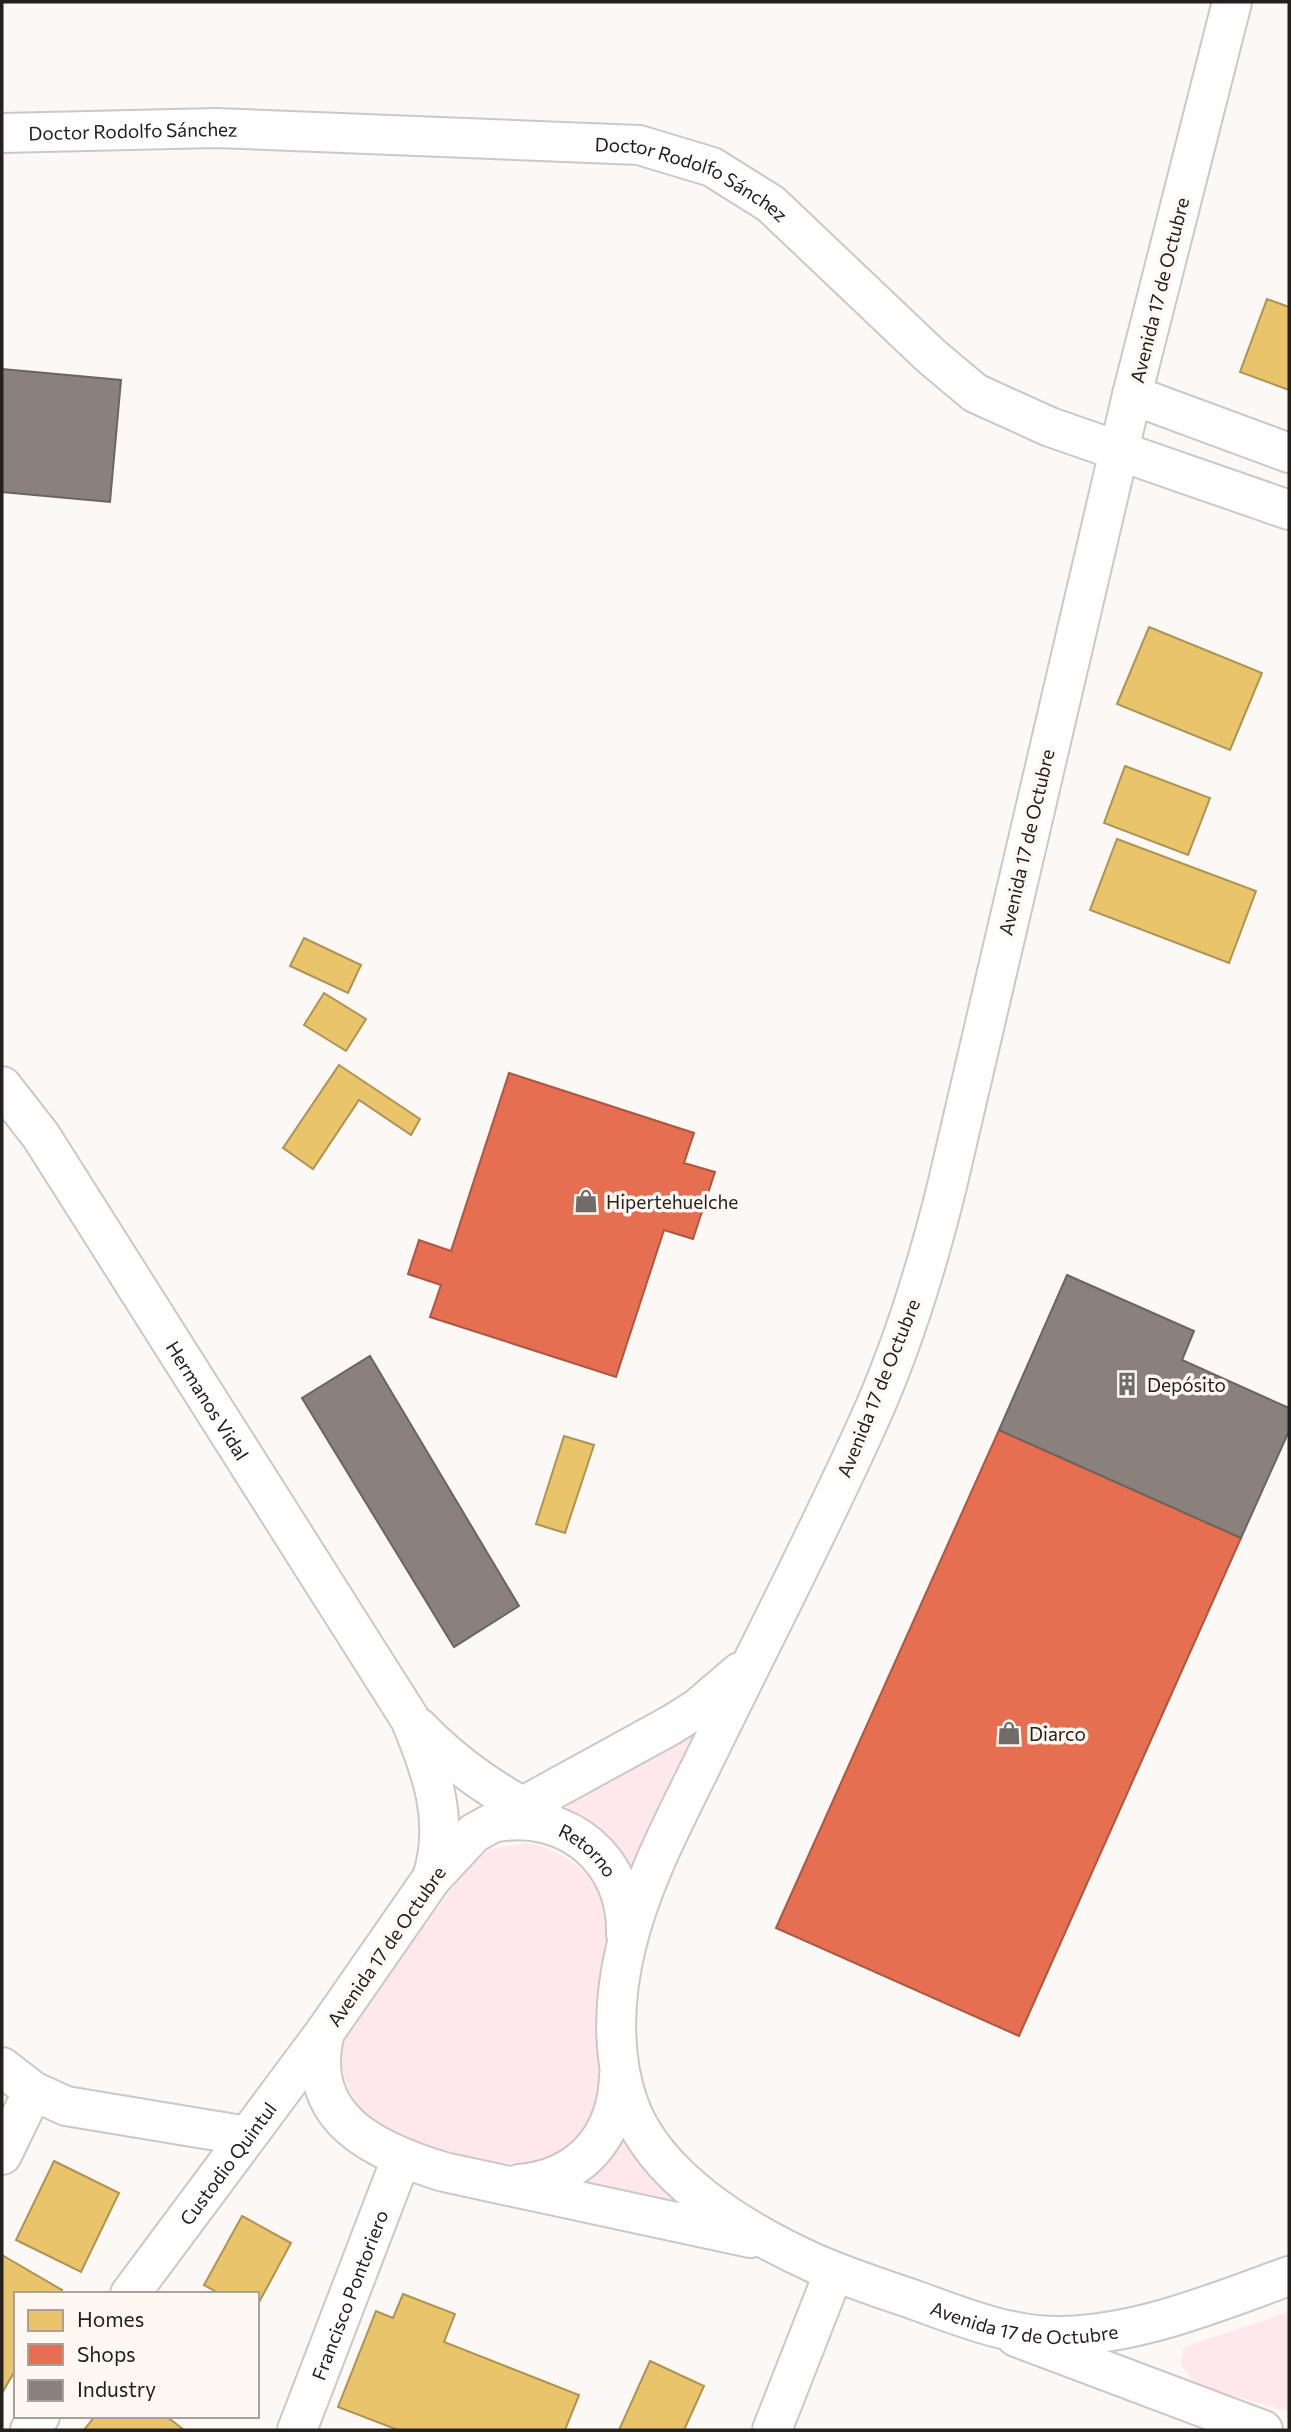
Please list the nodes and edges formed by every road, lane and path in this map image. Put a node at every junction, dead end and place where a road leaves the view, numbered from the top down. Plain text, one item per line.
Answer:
1 (1232, 2) edge
2 (2, 133) edge
3 (1132, 395) junction
4 (1119, 451) junction
5 (1289, 453) edge
6 (1289, 509) edge
7 (2, 1086) edge
8 (754, 1658) junction
9 (410, 1719) junction
10 (521, 1817) junction
11 (432, 1878) junction
12 (626, 1943) junction
13 (325, 2032) junction
14 (2, 2067) edge
15 (620, 2067) junction
16 (33, 2091) junction
17 (247, 2136) junction
18 (2, 2155) edge
19 (401, 2158) junction
20 (510, 2185) junction
21 (764, 2241) junction
22 (834, 2272) junction
23 (1289, 2276) edge
24 (131, 2292) edge
25 (1004, 2332) junction
26 (297, 2430) edge
27 (772, 2430) edge
28 (1263, 2430) edge

1 - 3 main road, Avenida 17 de Octubre
2 - 4 main road, Doctor Rodolfo Sánchez
3 - 4 main road, Avenida 17 de Octubre
3 - 5 main road
4 - 6 main road, Doctor Rodolfo Sánchez
4 - 8 main road, Avenida 17 de Octubre
7 - 9 main road, Hermanos Vidal
8 - 10 main road, Avenida 17 de Octubre
8 - 12 main road, Avenida 17 de Octubre
9 - 10 main road, Hermanos Vidal
9 - 11 main road, Hermanos Vidal
10 - 11 main road, Avenida 17 de Octubre
10 - 12 main road, Retorno
11 - 13 main road, Avenida 17 de Octubre
12 - 15 main road, Avenida 17 de Octubre
13 - 17 main road, Custodio Quintul
13 - 19 main road, Avenida 17 de Octubre
14 - 16 main road
15 - 20 main road
15 - 21 main road, Avenida 17 de Octubre
16 - 17 main road
16 - 18 main road
17 - 24 main road, Custodio Quintul
19 - 20 main road, Avenida 17 de Octubre
19 - 26 main road, Francisco Pontoriero
20 - 21 main road, Avenida 17 de Octubre
21 - 22 main road, Avenida 17 de Octubre
22 - 25 main road, Avenida 17 de Octubre
22 - 27 main road
23 - 25 main road, Avenida 17 de Octubre
25 - 28 main road

